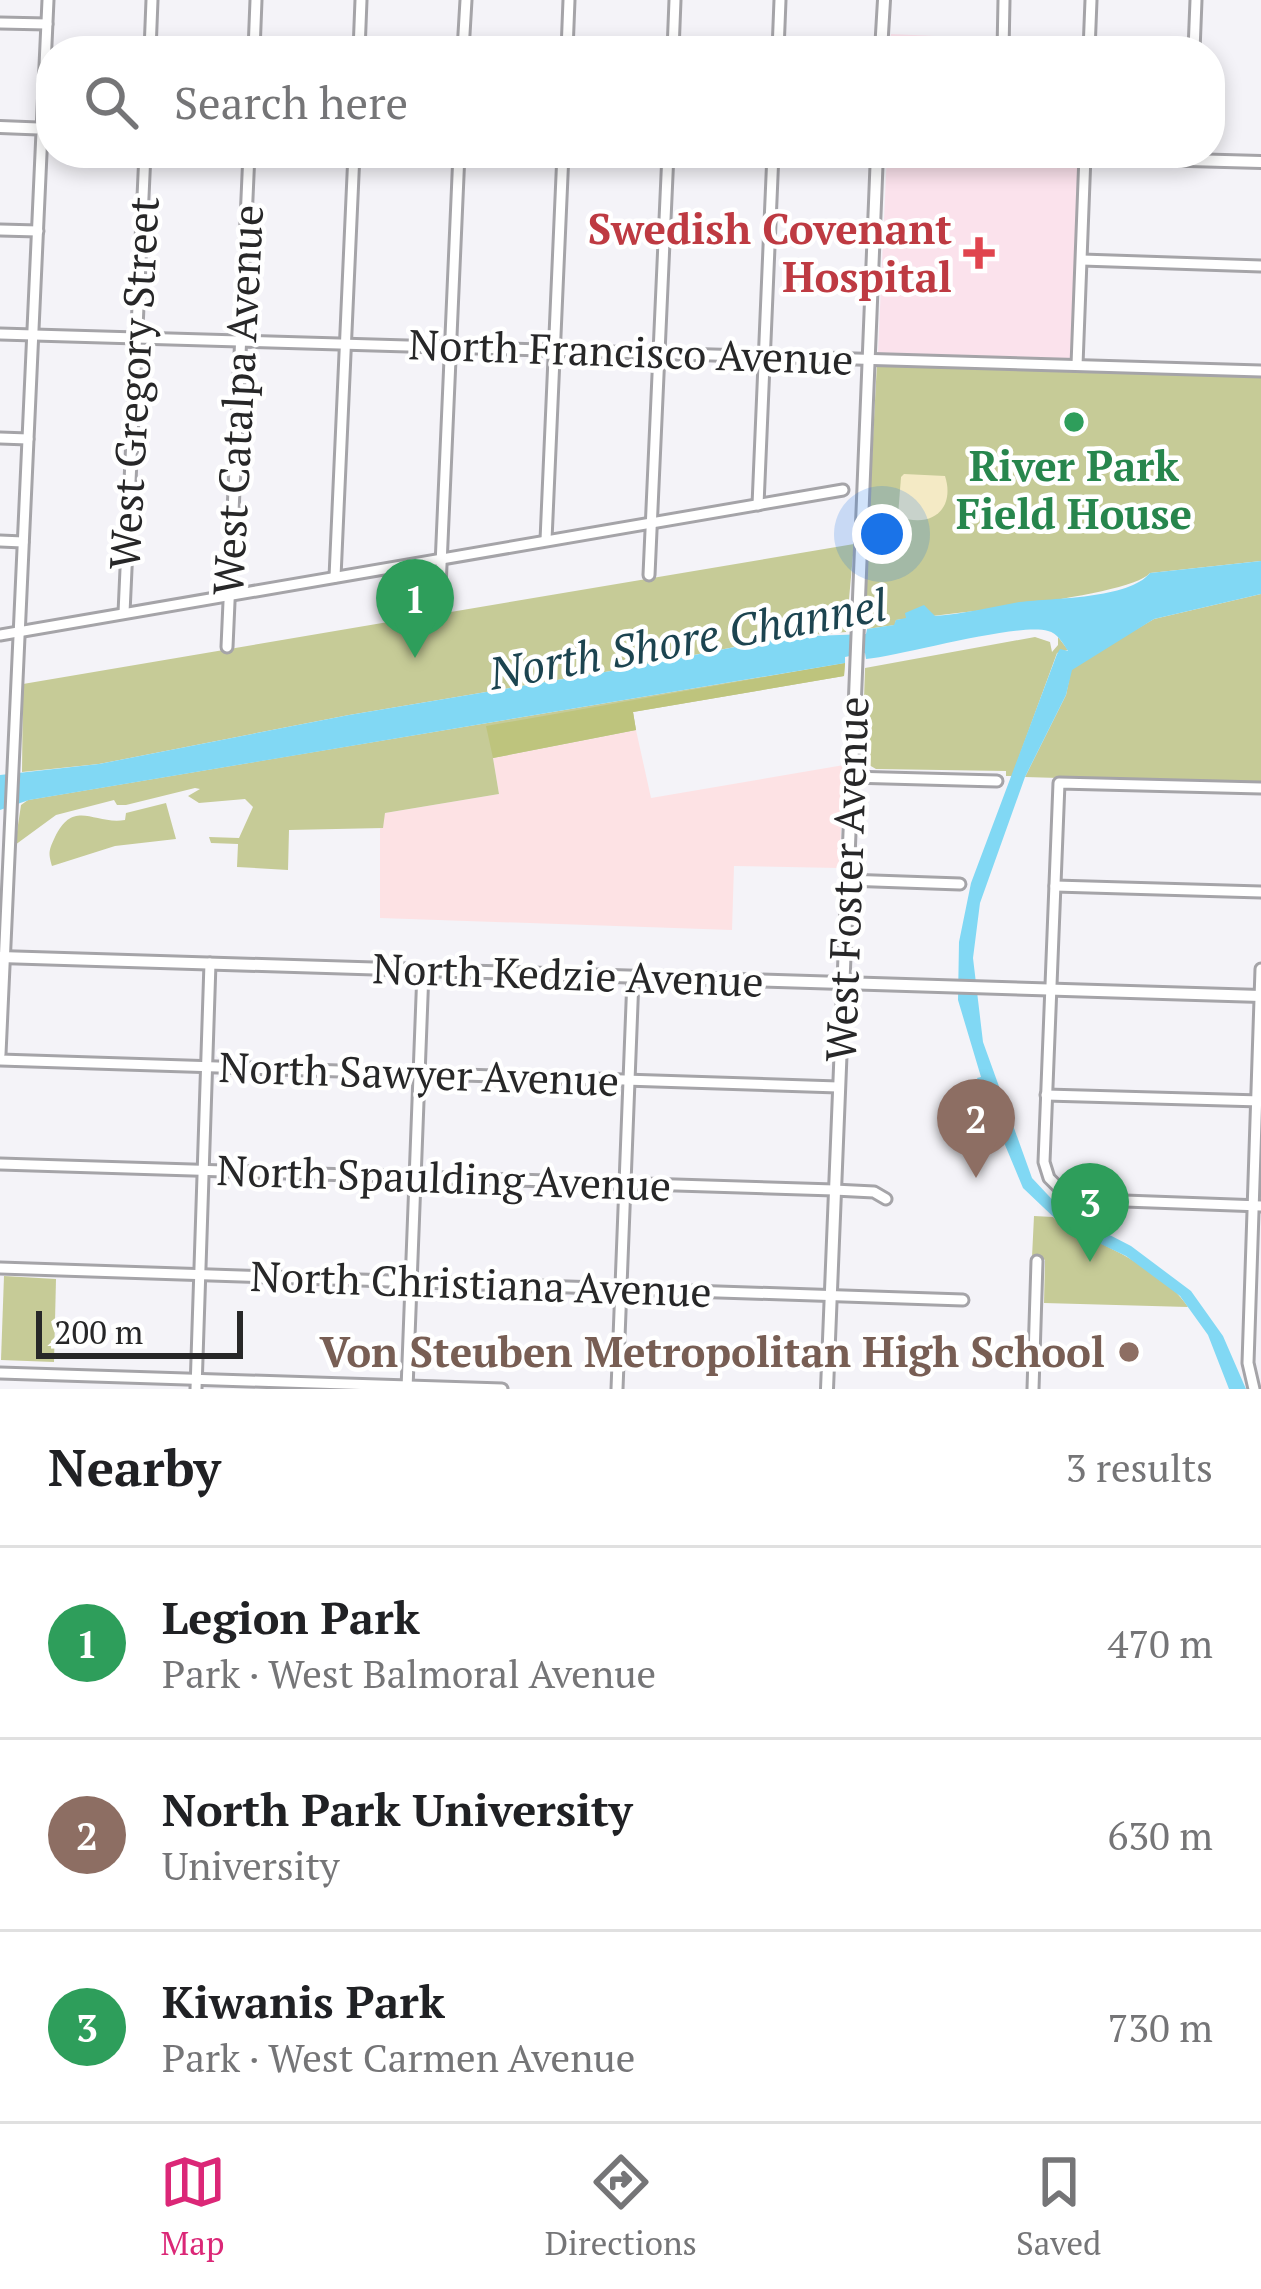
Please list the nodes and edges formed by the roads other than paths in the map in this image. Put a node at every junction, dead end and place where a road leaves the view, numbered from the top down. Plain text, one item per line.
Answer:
1 (48, 0) edge
2 (152, 0) edge
3 (256, 0) edge
4 (361, 0) edge
5 (466, 0) edge
6 (569, 0) edge
7 (675, 0) edge
8 (780, 0) edge
9 (884, 0) edge
10 (1004, 0) edge
11 (1091, 0) edge
12 (1196, 0) edge
13 (0, 23) edge
14 (47, 24) junction
15 (47, 36) edge
16 (151, 36) edge
17 (255, 36) edge
18 (360, 36) edge
19 (464, 36) edge
20 (568, 36) edge
21 (674, 36) edge
22 (779, 36) edge
23 (882, 36) edge
24 (1003, 36) edge
25 (1090, 36) edge
26 (1195, 36) edge
27 (0, 128) edge
28 (36, 129) edge
29 (1225, 159) edge
30 (1261, 162) edge
31 (44, 168) edge
32 (144, 168) edge
33 (248, 168) edge
34 (353, 168) edge
35 (458, 168) edge
36 (562, 168) edge
37 (667, 168) edge
38 (772, 168) edge
39 (876, 168) edge
40 (1085, 168) edge
41 (0, 230) edge
42 (38, 231) junction
43 (1082, 260) junction
44 (1261, 266) edge
45 (0, 334) edge
46 (32, 335) junction
47 (136, 338) junction
48 (240, 341) junction
49 (345, 344) junction
50 (450, 347) junction
51 (554, 350) junction
52 (659, 353) junction
53 (764, 356) junction
54 (868, 359) junction
55 (1078, 365) junction
56 (1261, 370) edge
57 (0, 438) edge
58 (28, 439) junction
59 (843, 490) dead end
60 (758, 505) junction
61 (652, 524) junction
62 (546, 540) junction
63 (0, 542) edge
64 (22, 542) junction
65 (441, 559) junction
66 (649, 575) dead end
67 (335, 577) junction
68 (229, 595) junction
69 (439, 611) dead end
70 (124, 614) junction
71 (18, 632) junction
72 (0, 635) edge
73 (226, 647) dead end
74 (850, 778) junction
75 (997, 781) dead end
76 (1261, 788) edge
77 (846, 880) junction
78 (959, 884) dead end
79 (1055, 886) junction
80 (1261, 892) edge
81 (2, 957) edge
82 (210, 963) junction
83 (1261, 969) edge
84 (423, 970) junction
85 (633, 978) junction
86 (842, 985) junction
87 (1051, 990) junction
88 (1260, 996) edge
89 (0, 1057) edge
90 (207, 1067) junction
91 (419, 1073) junction
92 (629, 1080) junction
93 (838, 1087) junction
94 (1046, 1095) junction
95 (1258, 1101) edge
96 (0, 1164) edge
97 (203, 1170) junction
98 (416, 1177) junction
99 (625, 1184) junction
100 (835, 1190) junction
101 (886, 1199) dead end
102 (1257, 1206) edge
103 (1037, 1261) dead end
104 (0, 1268) edge
105 (200, 1274) junction
106 (411, 1282) junction
107 (621, 1288) junction
108 (831, 1295) junction
109 (963, 1300) dead end
110 (1255, 1310) edge
111 (0, 1373) edge
112 (197, 1384) edge
113 (407, 1388) edge
114 (502, 1389) edge
115 (617, 1389) edge
116 (827, 1389) edge
117 (1033, 1389) edge
118 (1254, 1389) edge

1 - 14 street
2 - 16 street
3 - 17 street
4 - 18 street
5 - 19 street
6 - 20 street
7 - 21 street
8 - 22 street
9 - 23 main road
10 - 24 street
11 - 25 street
12 - 26 street
13 - 14 street
14 - 15 street
27 - 28 main road
29 - 30 main road
31 - 42 street
32 - 47 street, West Gregory Street
33 - 48 street, West Catalpa Avenue
34 - 49 street
35 - 50 street
36 - 51 street
37 - 52 street
38 - 53 street
39 - 54 main road, West Foster Avenue
40 - 43 street
41 - 42 street
42 - 46 street
43 - 44 street
43 - 55 street
45 - 46 street, North Francisco Avenue
46 - 47 street, North Francisco Avenue
46 - 58 street
47 - 48 street, North Francisco Avenue
47 - 70 street, West Gregory Street
48 - 49 street, North Francisco Avenue
48 - 68 street, West Catalpa Avenue
49 - 50 street, North Francisco Avenue
49 - 67 street
50 - 51 street, North Francisco Avenue
50 - 65 street
51 - 52 street, North Francisco Avenue
51 - 62 street
52 - 53 street, North Francisco Avenue
52 - 61 street
53 - 54 street, North Francisco Avenue
53 - 60 street
54 - 55 street, North Francisco Avenue
54 - 74 main road, West Foster Avenue
55 - 56 street, North Francisco Avenue
57 - 58 street
58 - 64 street
59 - 60 street
60 - 61 street
61 - 62 street
61 - 66 street
62 - 65 street
63 - 64 street
64 - 71 street
65 - 67 street
65 - 69 street
67 - 68 street
68 - 70 street
68 - 73 street, West Catalpa Avenue
70 - 71 street
71 - 72 street
71 - 81 street
74 - 75 street
74 - 77 main road, West Foster Avenue
76 - 79 street
77 - 78 street
77 - 86 main road, West Foster Avenue
79 - 80 street
79 - 87 street
81 - 82 main road, North Kedzie Avenue
81 - 89 street
82 - 84 main road, North Kedzie Avenue
82 - 90 street
83 - 88 street
84 - 85 main road, North Kedzie Avenue
84 - 91 street
85 - 86 main road, North Kedzie Avenue
85 - 92 street
86 - 87 main road, North Kedzie Avenue
86 - 93 main road, West Foster Avenue
87 - 88 main road, North Kedzie Avenue
87 - 94 street
88 - 95 street
89 - 90 street, North Sawyer Avenue
90 - 91 street, North Sawyer Avenue
90 - 97 street
91 - 92 street, North Sawyer Avenue
91 - 98 street
92 - 93 street, North Sawyer Avenue
92 - 99 street
93 - 100 main road, West Foster Avenue
94 - 95 street
94 - 102 street
95 - 102 street
96 - 97 street, North Spaulding Avenue
97 - 98 street, North Spaulding Avenue
97 - 105 street
98 - 99 street, North Spaulding Avenue
98 - 106 street
99 - 100 street, North Spaulding Avenue
99 - 107 street
100 - 101 street, North Spaulding Avenue
100 - 108 main road, West Foster Avenue
102 - 110 street
103 - 117 street
104 - 105 street, North Christiana Avenue
105 - 106 street, North Christiana Avenue
105 - 112 street
106 - 107 street, North Christiana Avenue
106 - 113 street
107 - 108 street, North Christiana Avenue
107 - 115 street
108 - 109 street, North Christiana Avenue
108 - 116 main road, West Foster Avenue
110 - 118 street
111 - 112 street
112 - 113 street
113 - 114 street

